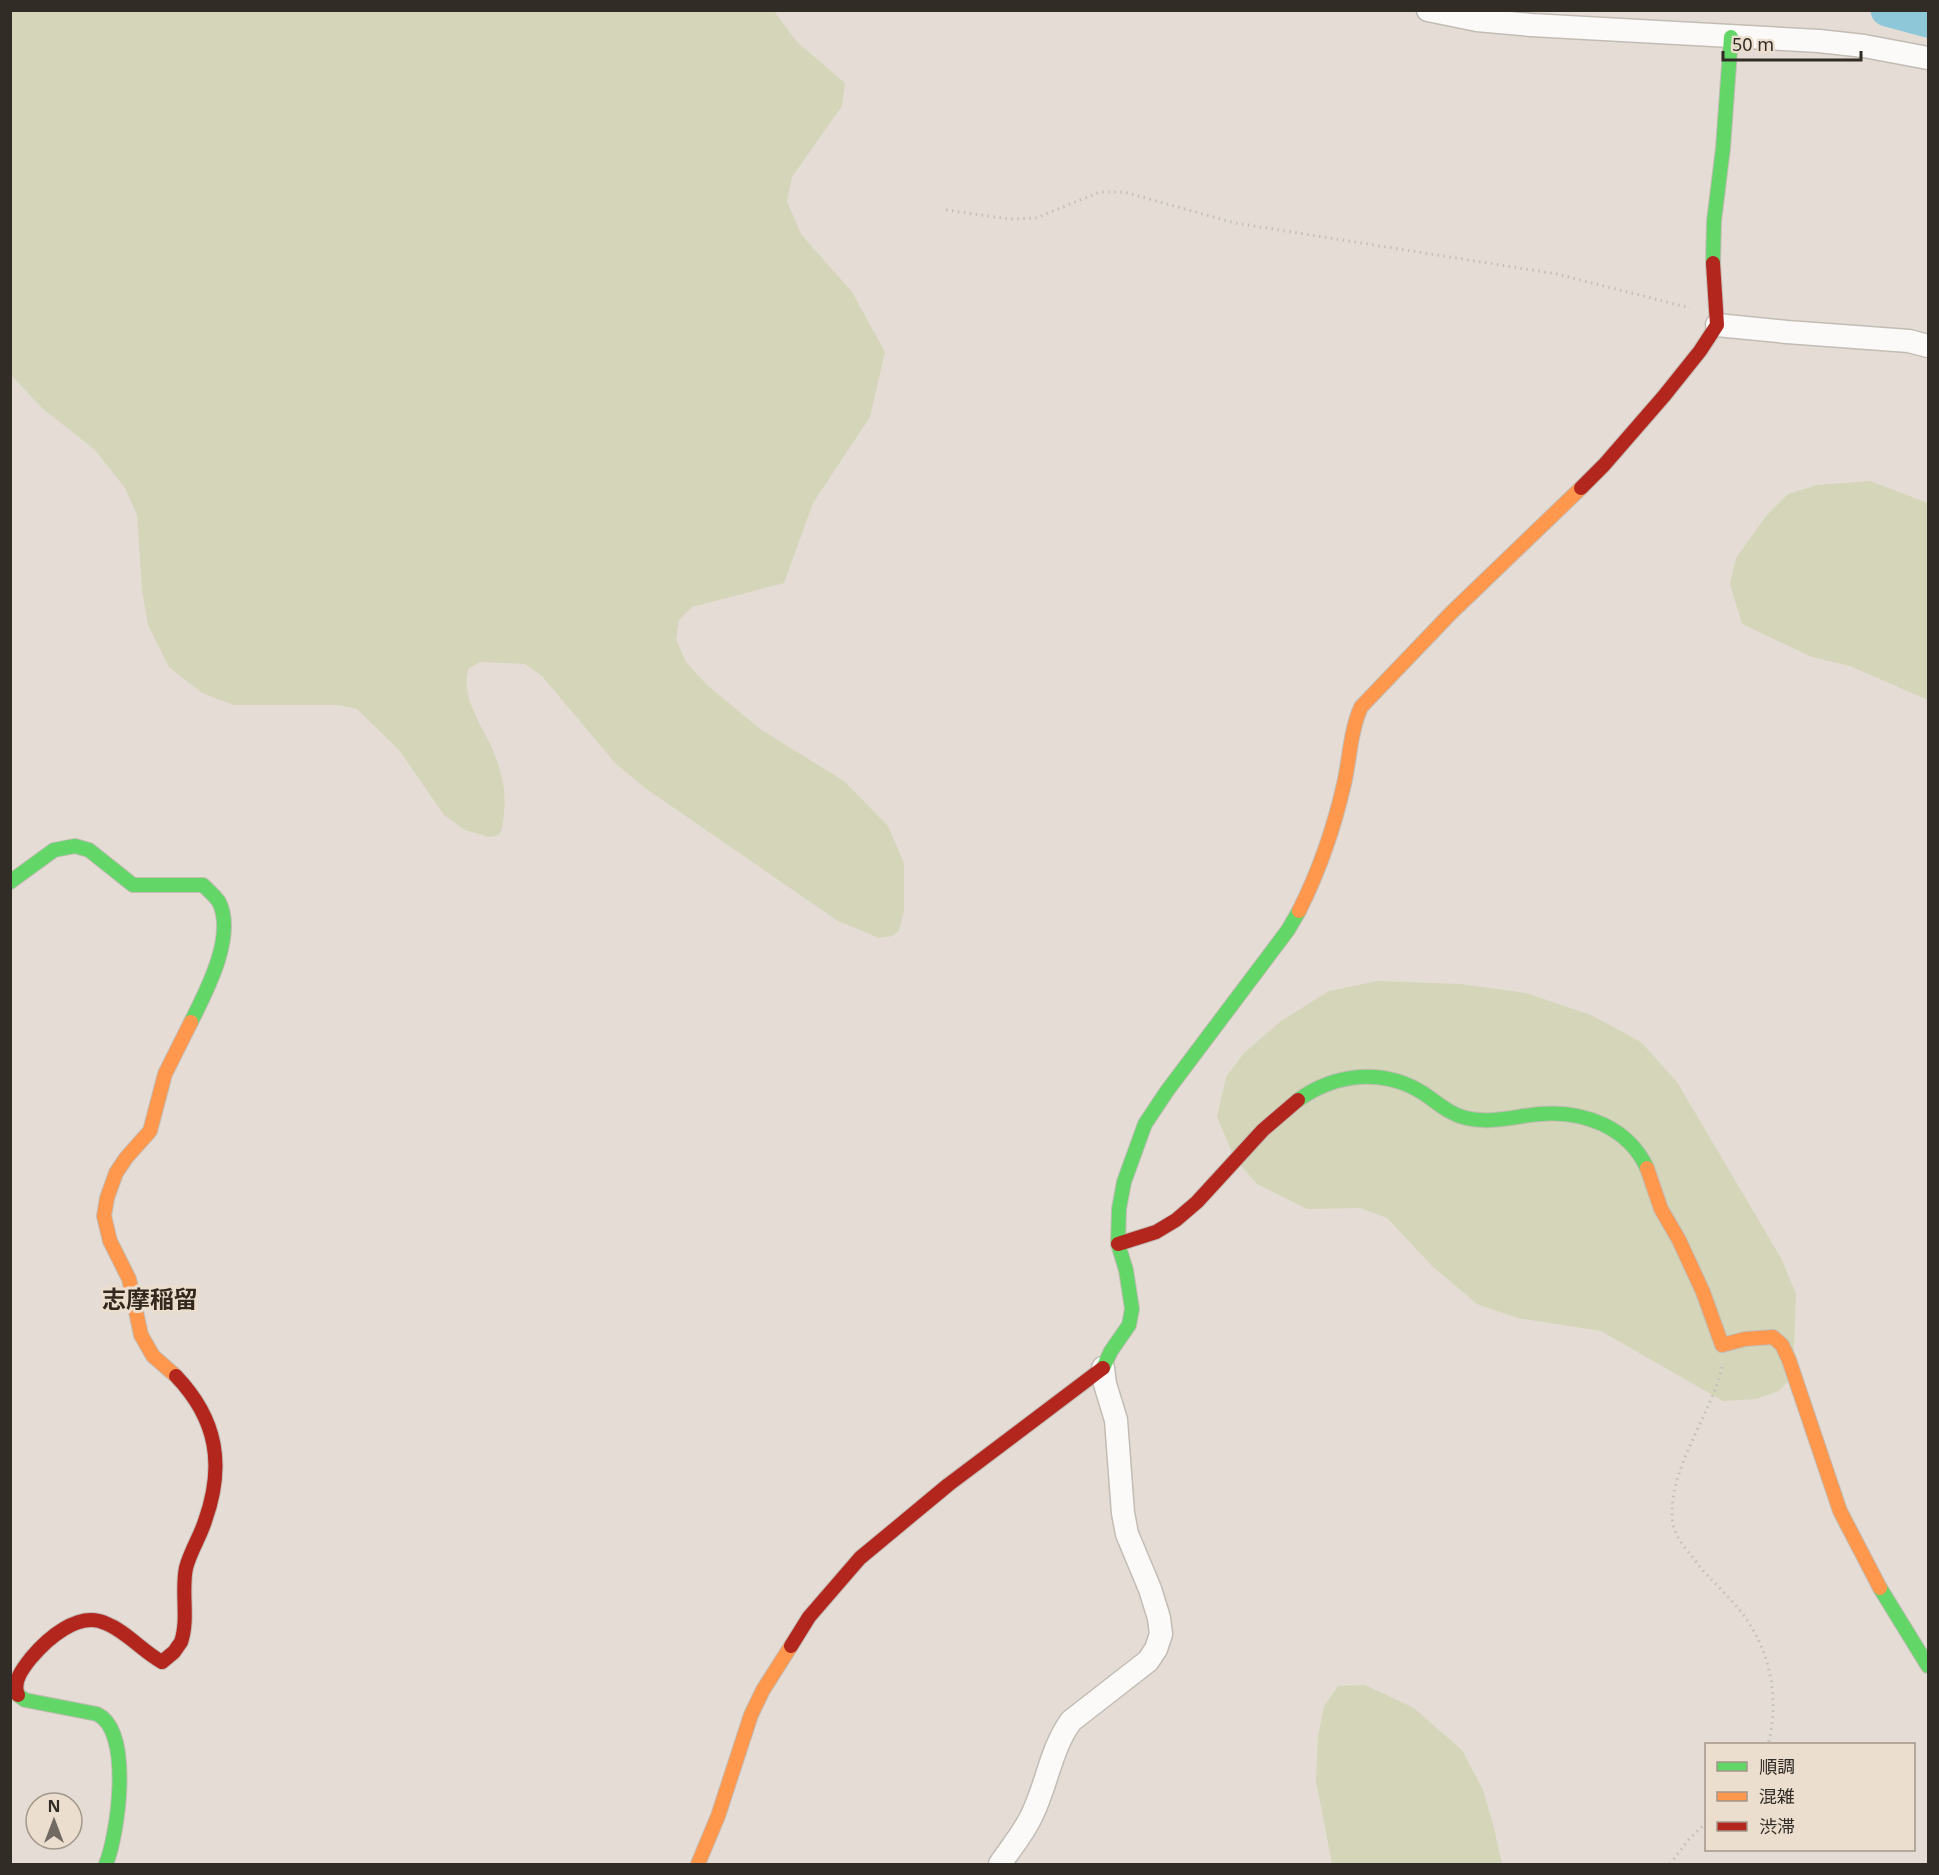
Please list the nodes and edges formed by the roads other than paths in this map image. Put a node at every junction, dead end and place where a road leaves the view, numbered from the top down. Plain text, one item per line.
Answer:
1 (1428, 10) edge
2 (1731, 37) junction
3 (1929, 58) edge
4 (1717, 325) junction
5 (1929, 346) edge
6 (10, 882) edge
7 (1118, 1244) junction
8 (1103, 1368) junction
9 (1929, 1666) edge
10 (106, 1864) edge
11 (698, 1864) edge
12 (1000, 1864) edge

1 - 2 street
2 - 3 street
2 - 4 street
4 - 5 street
4 - 7 street
6 - 10 street
7 - 8 street
7 - 9 street
8 - 11 street
8 - 12 street

